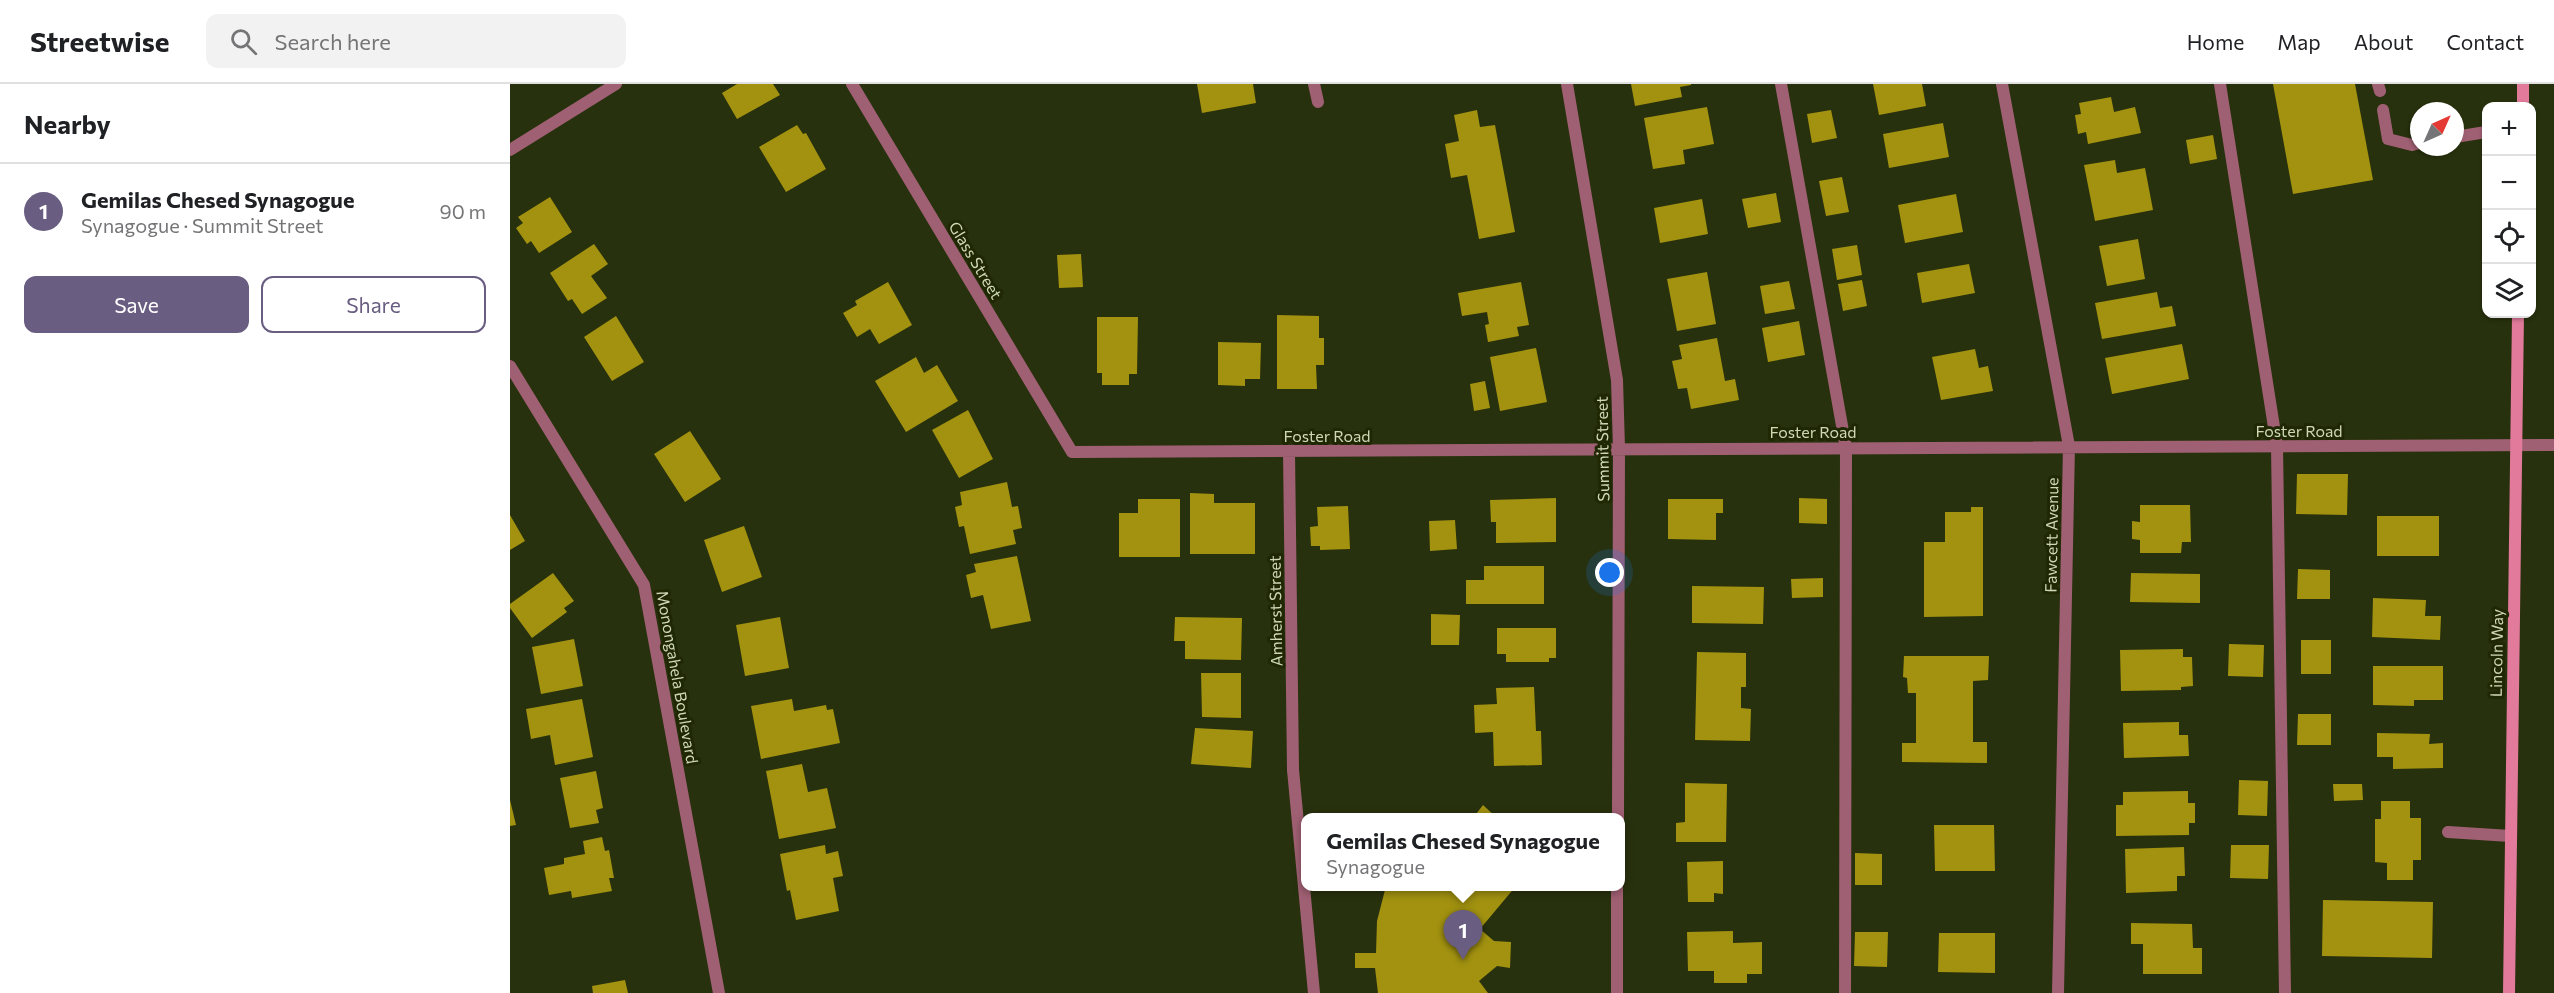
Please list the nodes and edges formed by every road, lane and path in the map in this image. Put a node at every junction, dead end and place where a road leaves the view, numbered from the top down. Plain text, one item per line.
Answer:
1 (616, 84) edge
2 (852, 84) edge
3 (1314, 84) edge
4 (1567, 84) edge
5 (1781, 84) edge
6 (2002, 84) edge
7 (2220, 84) edge
8 (2523, 84) edge
9 (1318, 102) dead end
10 (2523, 102) edge
11 (2383, 110) dead end
12 (2482, 133) edge
13 (2464, 136) edge
14 (2410, 144) edge
15 (510, 150) edge
16 (2518, 318) edge
17 (510, 366) edge
18 (2554, 445) edge
19 (2069, 446) junction
20 (2277, 446) junction
21 (2515, 446) junction
22 (1619, 448) junction
23 (1846, 448) junction
24 (1072, 452) joint
25 (1289, 452) junction
26 (1618, 813) edge
27 (2448, 831) dead end
28 (2510, 836) junction
29 (1301, 855) edge
30 (1304, 891) edge
31 (1617, 891) edge
32 (719, 993) edge
33 (1314, 993) edge
34 (1617, 993) edge
35 (1845, 993) edge
36 (2058, 993) edge
37 (2285, 993) edge
38 (2509, 993) edge

1 - 15 street
2 - 24 street, Glass Street
3 - 9 street
4 - 22 street, Summit Street
5 - 23 street
6 - 19 street, Fawcett Avenue
7 - 20 street
8 - 10 main road
11 - 14 street
12 - 13 street
16 - 21 main road, Lincoln Way
17 - 32 street, Monongahela Boulevard
18 - 21 street, Foster Road
19 - 20 street, Foster Road
19 - 23 street, Foster Road
19 - 36 street, Fawcett Avenue
20 - 21 street, Foster Road
20 - 37 street
21 - 28 main road, Lincoln Way
22 - 23 street, Foster Road
22 - 25 street, Foster Road
22 - 26 street, Summit Street
23 - 35 street
24 - 25 street, Foster Road
25 - 29 street, Amherst Street
27 - 28 street
28 - 38 main road, Lincoln Way
30 - 33 street, Amherst Street
31 - 34 street

